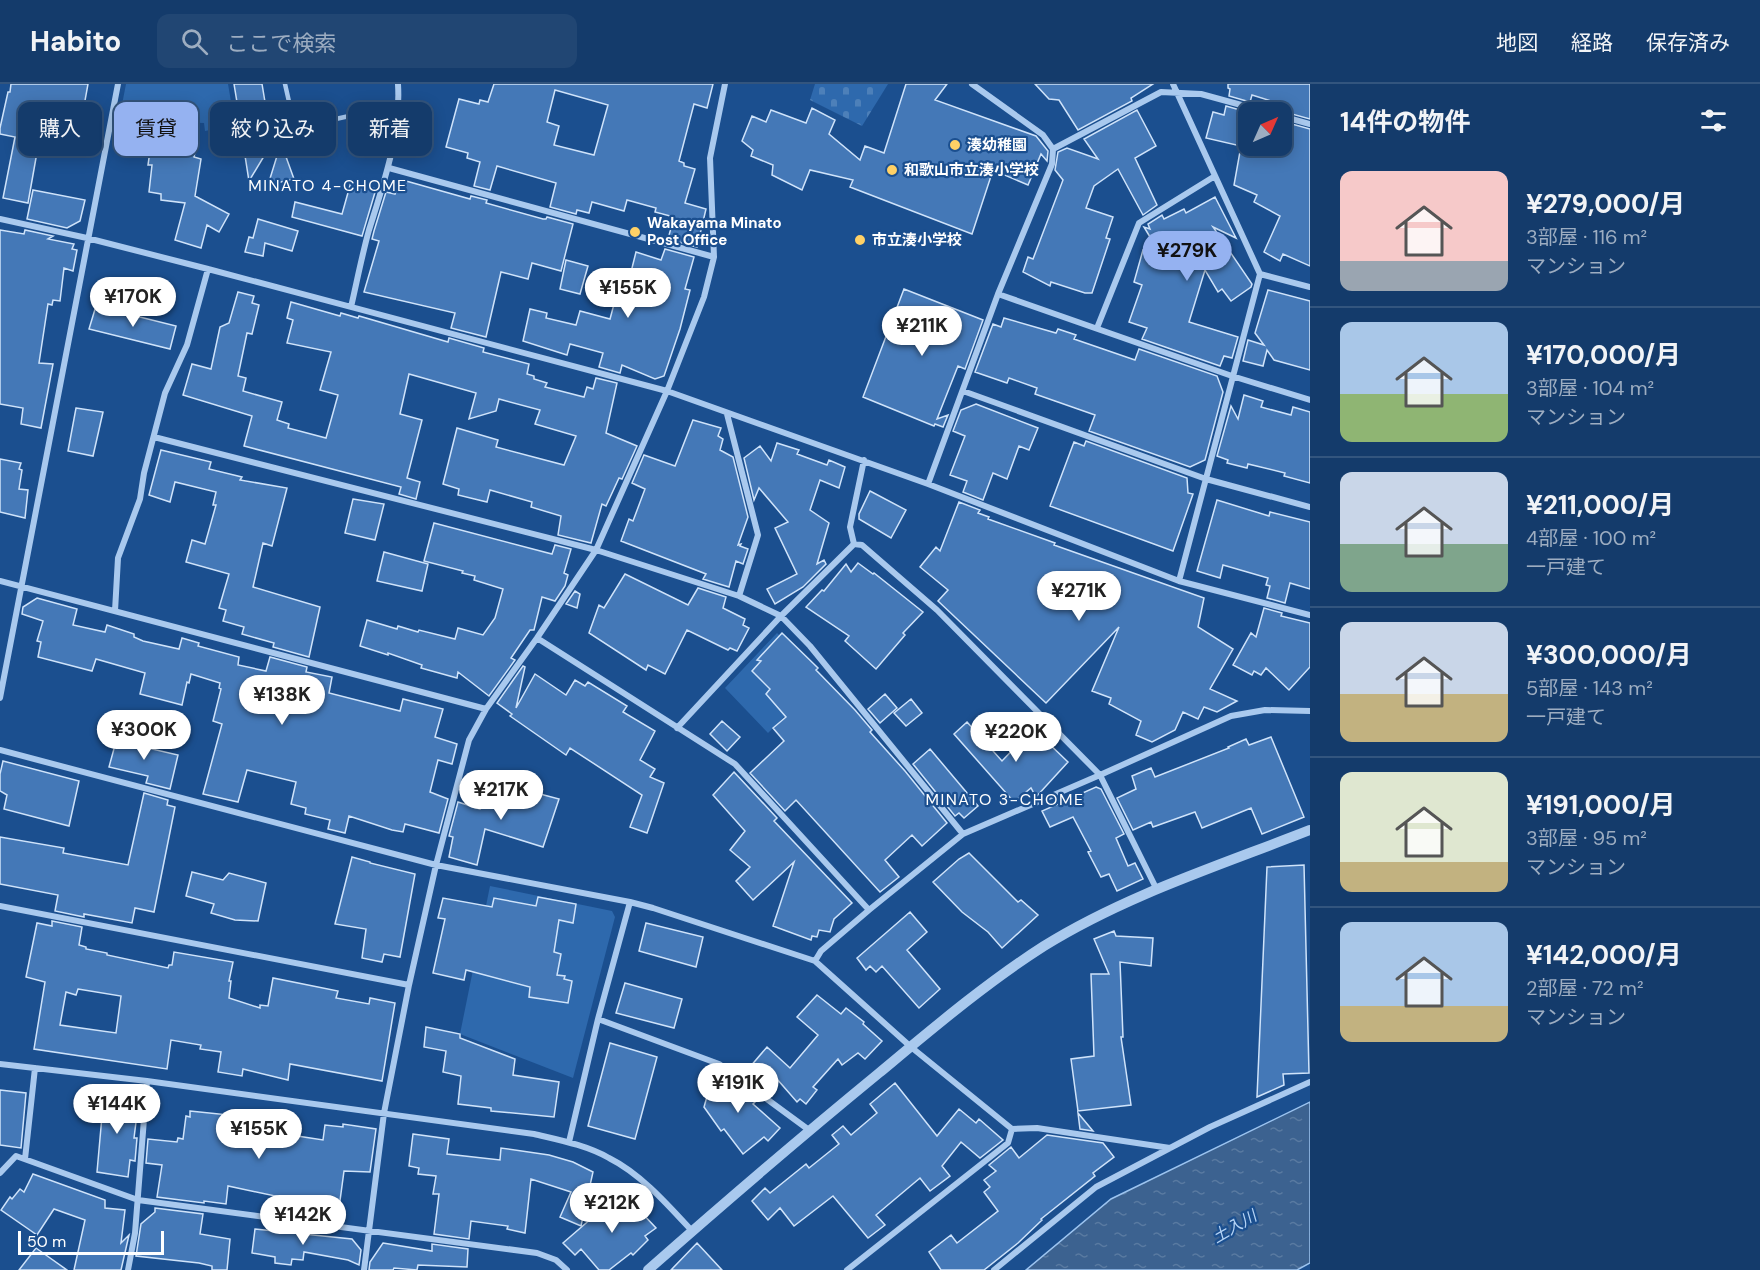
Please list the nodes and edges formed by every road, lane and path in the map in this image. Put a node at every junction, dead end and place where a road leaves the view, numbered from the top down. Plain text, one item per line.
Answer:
1 (118, 84) edge
2 (285, 84) edge
3 (398, 84) edge
4 (725, 84) edge
5 (972, 84) edge
6 (1173, 84) edge
7 (1177, 93) junction
8 (399, 102) edge
9 (1238, 104) edge
10 (348, 116) edge
11 (1292, 119) edge
12 (1310, 124) edge
13 (1053, 149) junction
14 (391, 156) edge
15 (389, 168) junction
16 (1215, 176) junction
17 (0, 219) edge
18 (87, 238) junction
19 (714, 257) junction
20 (208, 269) junction
21 (1260, 274) junction
22 (1310, 287) edge
23 (998, 294) junction
24 (351, 307) junction
25 (1096, 328) junction
26 (1232, 376) junction
27 (963, 390) junction
28 (667, 391) junction
29 (1310, 400) edge
30 (727, 414) junction
31 (154, 438) junction
32 (864, 460) junction
33 (1206, 479) junction
34 (928, 484) junction
35 (1310, 507) edge
36 (855, 544) junction
37 (596, 550) junction
38 (0, 581) edge
39 (1179, 581) junction
40 (22, 586) junction
41 (739, 596) junction
42 (115, 611) junction
43 (1310, 615) edge
44 (781, 616) junction
45 (537, 638) junction
46 (0, 698) edge
47 (486, 709) junction
48 (1310, 711) edge
49 (677, 728) junction
50 (0, 750) edge
51 (1100, 775) junction
52 (1310, 830) edge
53 (963, 834) junction
54 (436, 865) junction
55 (1156, 890) junction
56 (630, 902) junction
57 (0, 906) edge
58 (869, 910) junction
59 (815, 961) junction
60 (409, 985) junction
61 (598, 1019) junction
62 (911, 1047) junction
63 (0, 1064) edge
64 (35, 1068) junction
65 (147, 1080) junction
66 (1310, 1082) edge
67 (384, 1113) junction
68 (1012, 1129) junction
69 (809, 1130) junction
70 (569, 1142) junction
71 (1170, 1148) junction
72 (25, 1159) junction
73 (0, 1173) edge
74 (138, 1200) junction
75 (369, 1232) junction
76 (692, 1232) junction
77 (128, 1270) edge
78 (364, 1270) edge
79 (567, 1270) edge
80 (648, 1270) edge
81 (847, 1270) edge
82 (994, 1270) edge

1 - 18 street
2 - 10 lane
3 - 8 street
4 - 19 street
5 - 13 street
6 - 7 street
7 - 9 street
7 - 13 street
7 - 16 street
11 - 12 street
13 - 23 street
14 - 15 street
15 - 19 street
15 - 24 street
16 - 21 street
16 - 25 street
17 - 18 street
18 - 20 street
18 - 40 street
19 - 28 street
20 - 24 street
20 - 31 street
21 - 22 street
21 - 26 street
23 - 25 street
23 - 27 street
24 - 28 street
25 - 26 street
26 - 29 street
26 - 33 street
27 - 33 street
27 - 34 street
28 - 30 street
28 - 37 street
30 - 32 street
30 - 41 street
31 - 37 street
31 - 42 street
32 - 34 street
32 - 36 street
33 - 35 street
33 - 39 street
34 - 39 street
36 - 44 street
36 - 51 street
37 - 41 street
37 - 45 street
38 - 40 street
39 - 43 street
40 - 42 street
40 - 46 street
41 - 44 street
42 - 47 street
44 - 49 street
44 - 53 street
45 - 47 street
45 - 49 street
47 - 54 street
48 - 51 street
49 - 58 street
50 - 54 street
51 - 53 street
51 - 55 street
52 - 55 street
53 - 58 street
54 - 56 street
54 - 60 street
55 - 62 street
56 - 59 street
56 - 61 street
57 - 60 street
58 - 59 street
59 - 62 street
60 - 67 street
61 - 69 street
61 - 70 street
62 - 68 street
62 - 69 street
63 - 64 street
64 - 65 street
64 - 72 street
65 - 67 street
65 - 74 street
66 - 71 street
67 - 70 street
67 - 75 street
68 - 71 street
68 - 81 street
69 - 76 street
70 - 76 street
71 - 82 street
72 - 73 street
72 - 74 street
74 - 75 street
74 - 77 street
75 - 78 street
75 - 79 street
76 - 80 street

